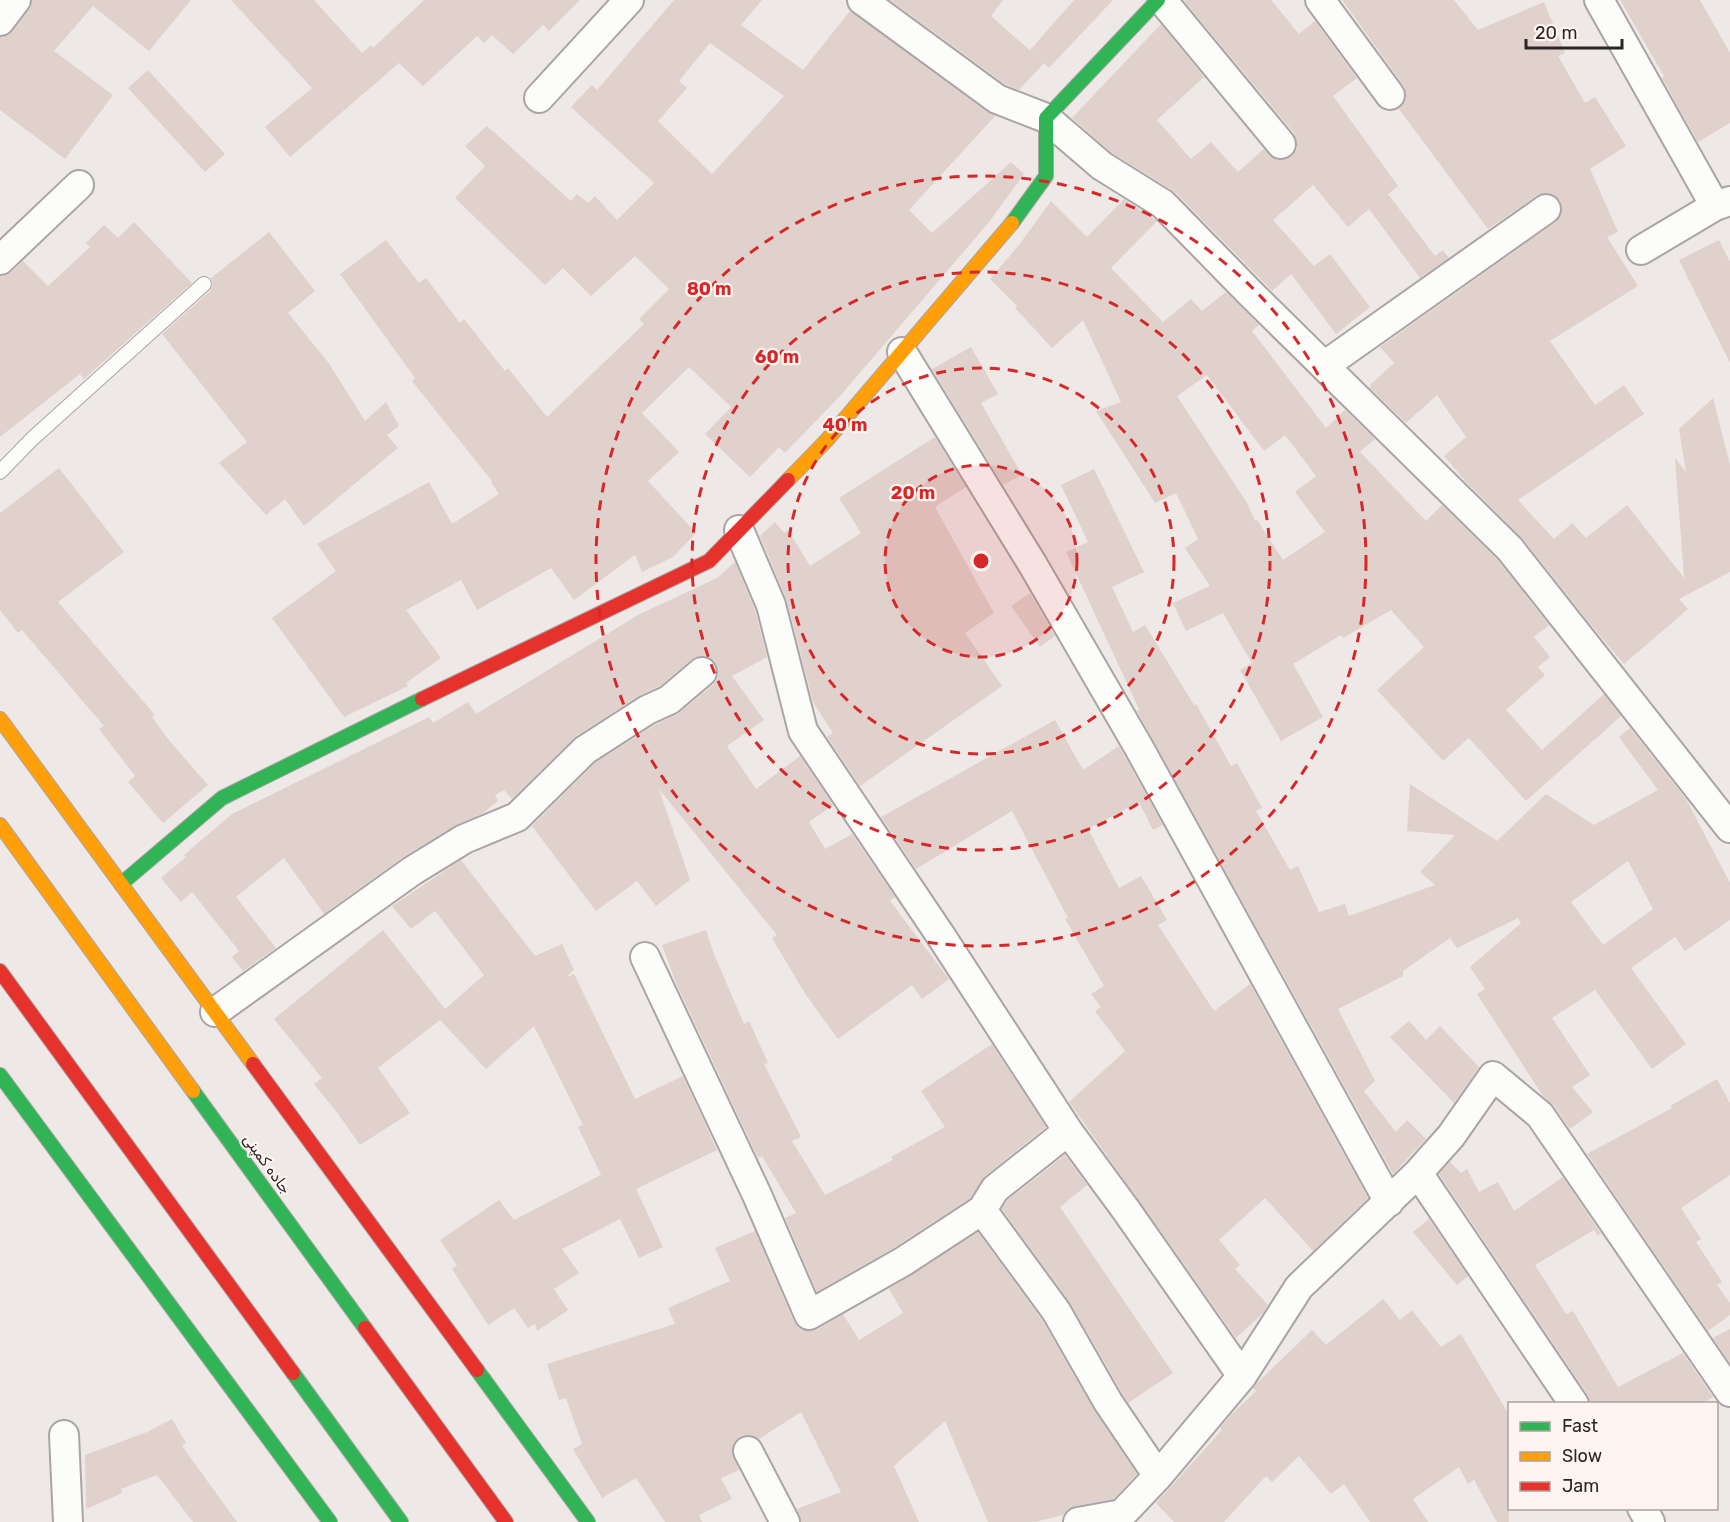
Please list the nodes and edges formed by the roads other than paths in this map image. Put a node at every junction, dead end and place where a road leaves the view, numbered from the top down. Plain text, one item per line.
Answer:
1 (16, 0) edge
2 (629, 0) edge
3 (862, 0) edge
4 (1160, 0) edge
5 (1320, 0) edge
6 (1599, 0) edge
7 (0, 21) edge
8 (1390, 95) dead end
9 (539, 98) dead end
10 (1046, 118) junction
11 (1281, 144) dead end
12 (79, 185) dead end
13 (1723, 204) edge
14 (1546, 209) dead end
15 (1641, 250) dead end
16 (0, 260) edge
17 (204, 284) dead end
18 (902, 352) junction
19 (1324, 366) junction
20 (0, 472) edge
21 (739, 530) junction
22 (702, 672) dead end
23 (0, 719) edge
24 (0, 825) edge
25 (1730, 828) edge
26 (121, 884) junction
27 (645, 957) dead end
28 (0, 972) edge
29 (215, 1012) junction
30 (0, 1075) edge
31 (1068, 1131) junction
32 (1418, 1173) junction
33 (1389, 1202) junction
34 (982, 1210) junction
35 (1242, 1376) junction
36 (1730, 1392) edge
37 (1573, 1402) edge
38 (64, 1436) dead end
39 (748, 1451) dead end
40 (1158, 1476) junction
41 (68, 1522) edge
42 (330, 1522) edge
43 (401, 1522) edge
44 (506, 1522) edge
45 (588, 1522) edge
46 (785, 1522) edge
47 (1078, 1522) edge

1 - 7 street
2 - 9 street
3 - 10 street
4 - 10 main road
4 - 11 street
5 - 8 street
6 - 13 street
10 - 18 main road
10 - 19 street
12 - 16 street
13 - 15 street
14 - 19 street
17 - 20 lane
18 - 21 main road
18 - 33 street
19 - 25 street
21 - 26 main road
21 - 31 street
22 - 29 street
23 - 26 main road
24 - 44 main road, جاده کمپنی
26 - 29 main road
27 - 34 street
28 - 43 main road
29 - 45 main road
30 - 42 main road
31 - 34 street
31 - 35 street
32 - 33 street
32 - 36 street
32 - 37 street
33 - 35 street
34 - 40 street
35 - 40 street
38 - 41 street
39 - 46 street
40 - 47 street

